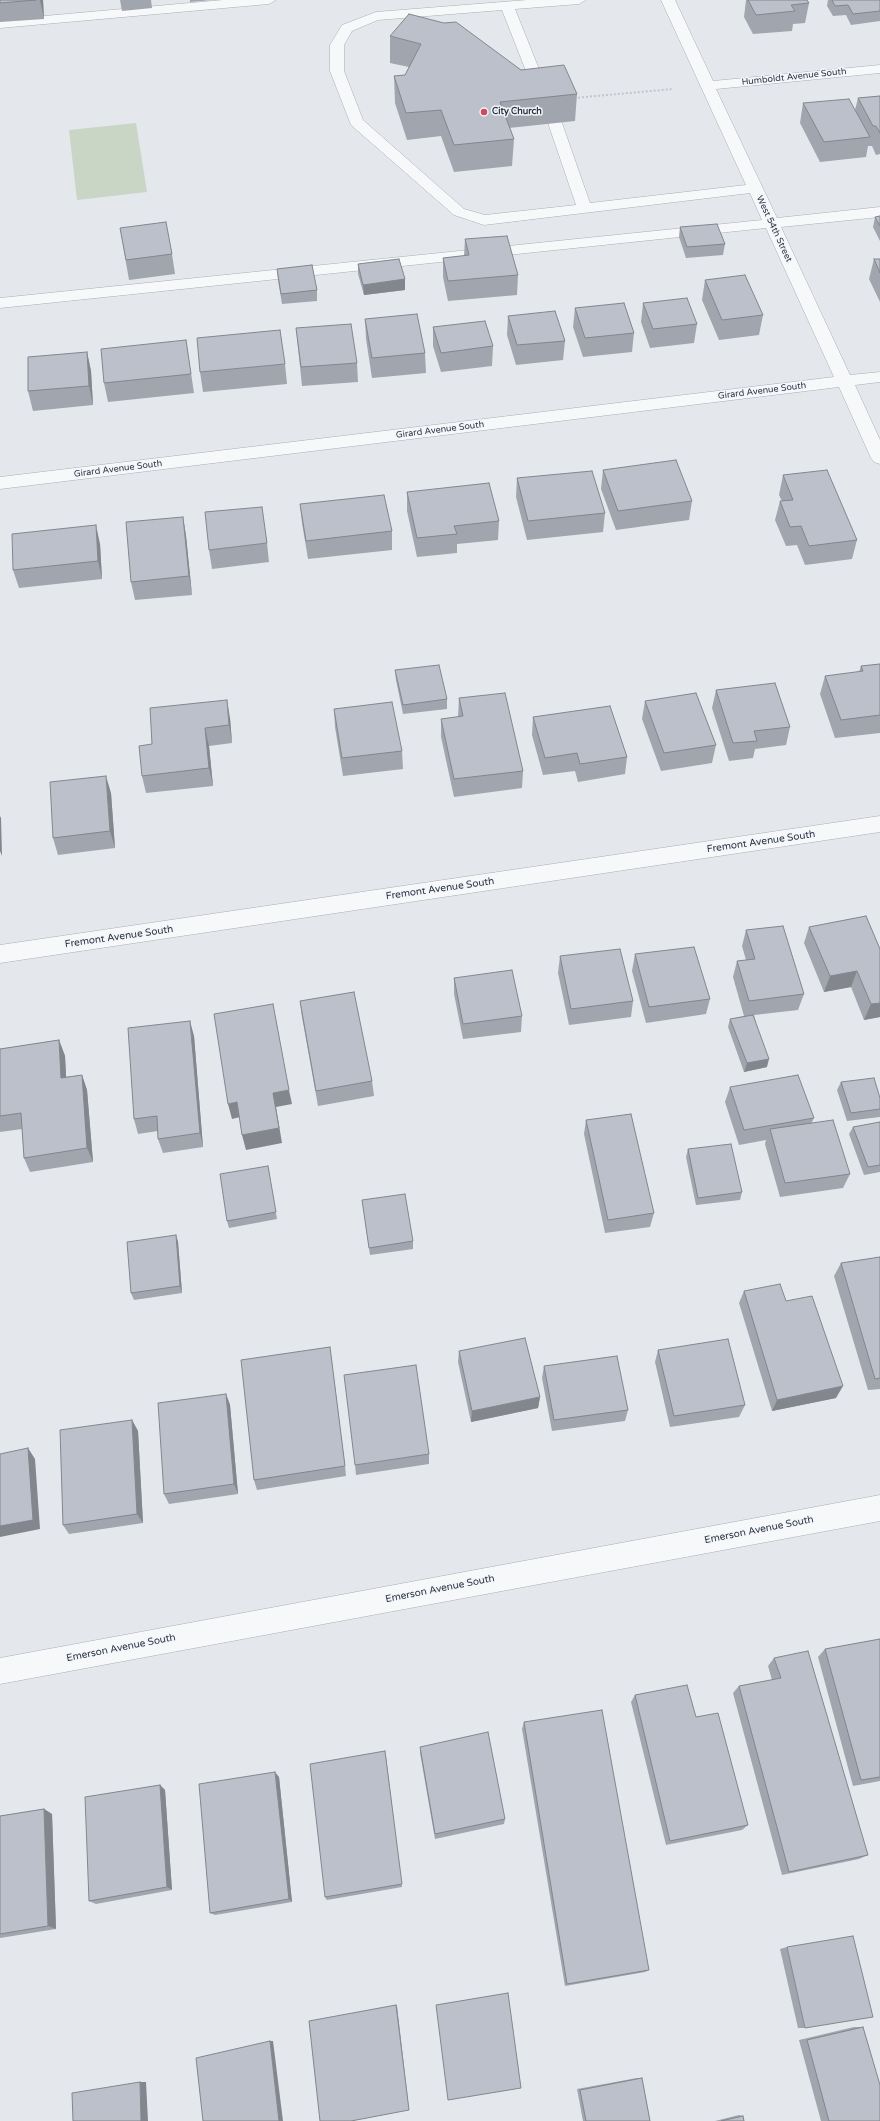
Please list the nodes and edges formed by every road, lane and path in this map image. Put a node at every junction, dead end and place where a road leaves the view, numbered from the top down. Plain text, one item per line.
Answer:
1 (269, 0) edge
2 (579, 0) edge
3 (668, 0) edge
4 (507, 6) junction
5 (0, 24) edge
6 (880, 69) edge
7 (707, 86) junction
8 (674, 89) dead end
9 (542, 94) edge
10 (573, 98) edge
11 (555, 123) edge
12 (755, 188) junction
13 (585, 209) junction
14 (880, 212) edge
15 (772, 224) junction
16 (0, 303) edge
17 (880, 377) edge
18 (845, 381) junction
19 (880, 458) edge
20 (0, 483) edge
21 (880, 824) edge
22 (0, 954) edge
23 (880, 1508) edge
24 (0, 1671) edge

1 - 5 street
2 - 4 street
3 - 7 street, West 54th Street
4 - 9 street
4 - 13 street
6 - 7 street, Humboldt Avenue South
7 - 12 street, West 54th Street
8 - 10 path
11 - 13 street
12 - 13 street
12 - 15 street, West 54th Street
14 - 15 street
15 - 16 street
15 - 18 street, West 54th Street
17 - 18 street, Girard Avenue South
18 - 19 street, West 54th Street
18 - 20 street, Girard Avenue South
21 - 22 street, Fremont Avenue South
23 - 24 street, Emerson Avenue South

